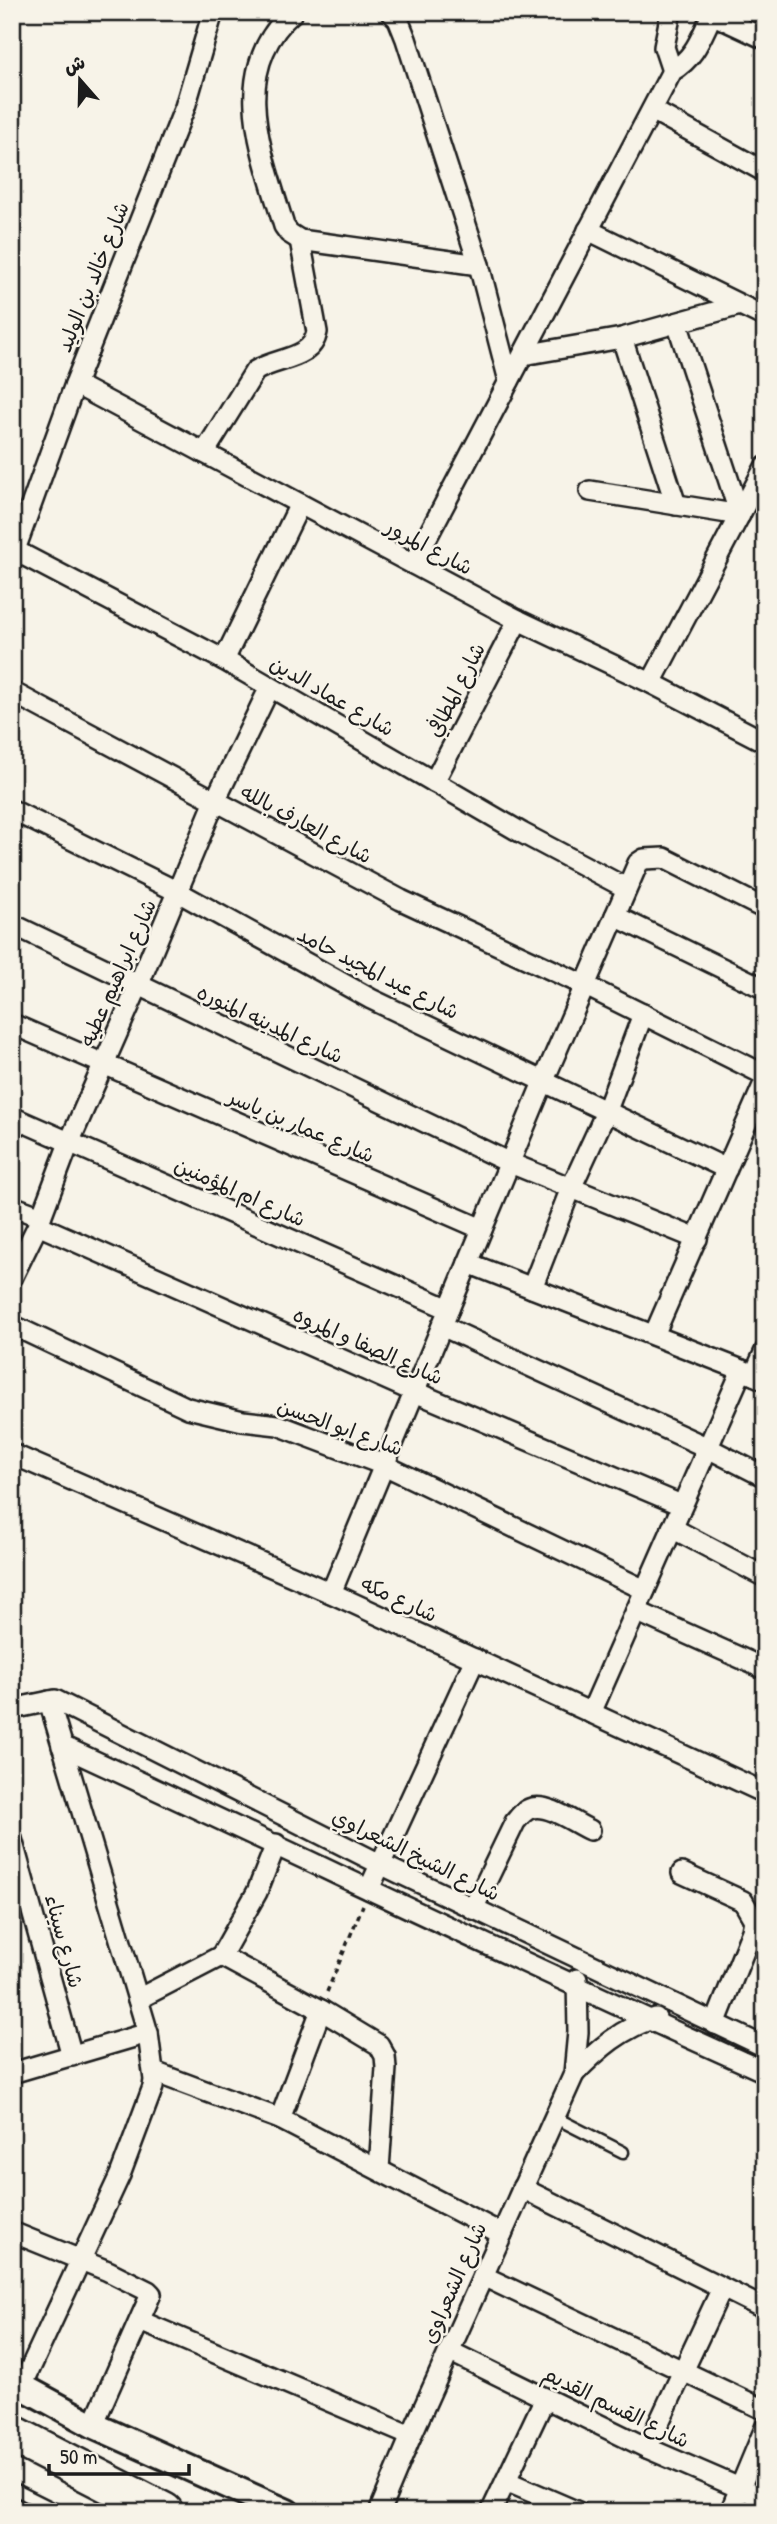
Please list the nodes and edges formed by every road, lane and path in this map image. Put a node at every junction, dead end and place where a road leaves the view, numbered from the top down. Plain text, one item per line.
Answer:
1 (213, 12) edge
2 (293, 12) edge
3 (391, 12) edge
4 (671, 12) edge
5 (709, 14) edge
6 (765, 39) edge
7 (672, 71) junction
8 (652, 110) junction
9 (765, 172) edge
10 (588, 230) junction
11 (300, 240) junction
12 (479, 265) junction
13 (740, 305) junction
14 (765, 317) edge
15 (677, 323) junction
16 (621, 338) junction
17 (523, 355) junction
18 (509, 381) junction
19 (75, 384) junction
20 (204, 453) junction
21 (765, 467) edge
22 (590, 491) dead end
23 (300, 504) junction
24 (676, 505) junction
25 (740, 515) junction
26 (13, 552) edge
27 (413, 564) junction
28 (518, 620) junction
29 (225, 660) junction
30 (651, 683) junction
31 (270, 687) junction
32 (12, 692) edge
33 (765, 742) edge
34 (434, 782) junction
35 (215, 801) junction
36 (12, 810) edge
37 (626, 888) junction
38 (178, 892) junction
39 (765, 909) edge
40 (615, 916) junction
41 (12, 925) edge
42 (584, 985) junction
43 (138, 986) junction
44 (765, 989) edge
45 (643, 1014) junction
46 (12, 1024) edge
47 (102, 1065) junction
48 (765, 1076) edge
49 (544, 1080) junction
50 (765, 1081) edge
51 (607, 1110) junction
52 (12, 1117) edge
53 (69, 1143) junction
54 (510, 1163) junction
55 (727, 1169) junction
56 (571, 1188) junction
57 (12, 1206) edge
58 (40, 1221) junction
59 (482, 1229) junction
60 (697, 1239) junction
61 (468, 1262) junction
62 (12, 1278) edge
63 (532, 1288) junction
64 (446, 1317) junction
65 (12, 1325) edge
66 (654, 1335) junction
67 (765, 1351) edge
68 (754, 1375) edge
69 (415, 1392) junction
70 (708, 1448) junction
71 (12, 1454) edge
72 (384, 1465) junction
73 (765, 1477) edge
74 (681, 1505) junction
75 (672, 1528) junction
76 (765, 1577) edge
77 (645, 1590) junction
78 (331, 1593) junction
79 (636, 1611) junction
80 (475, 1659) junction
81 (765, 1669) edge
82 (49, 1701) junction
83 (12, 1709) edge
84 (591, 1713) junction
85 (62, 1746) junction
86 (765, 1793) edge
87 (590, 1830) dead end
88 (12, 1839) edge
89 (276, 1844) junction
90 (380, 1864) junction
91 (682, 1873) dead end
92 (369, 1889) junction
93 (473, 1909) junction
94 (220, 1956) junction
95 (574, 1957) junction
96 (578, 1989) junction
97 (138, 1999) junction
98 (321, 2010) junction
99 (684, 2011) junction
100 (648, 2021) junction
101 (715, 2024) junction
102 (148, 2033) junction
103 (765, 2048) edge
104 (72, 2056) junction
105 (154, 2072) junction
106 (765, 2072) edge
107 (12, 2073) edge
108 (574, 2074) junction
109 (554, 2117) junction
110 (280, 2119) junction
111 (623, 2152) dead end
112 (379, 2169) junction
113 (522, 2189) junction
114 (12, 2232) edge
115 (502, 2234) junction
116 (80, 2260) junction
117 (483, 2276) junction
118 (722, 2288) junction
119 (765, 2309) edge
120 (140, 2321) junction
121 (449, 2351) junction
122 (683, 2371) junction
123 (17, 2384) edge
124 (545, 2398) junction
125 (765, 2410) edge
126 (93, 2425) junction
127 (765, 2428) edge
128 (12, 2434) edge
129 (411, 2436) junction
130 (647, 2448) junction
131 (506, 2480) junction
132 (12, 2488) edge
133 (740, 2490) junction
134 (765, 2500) edge
135 (60, 2512) edge
136 (164, 2512) edge
137 (287, 2512) edge
138 (379, 2512) edge
139 (491, 2512) edge
140 (579, 2512) edge
141 (730, 2512) edge

1 - 19 street, شارع خالد بن الوليد
2 - 11 street
3 - 12 street
4 - 7 street
5 - 6 street
5 - 7 street
7 - 8 street
8 - 9 street
8 - 10 street
10 - 13 street
10 - 17 street
11 - 12 street
11 - 20 street
12 - 18 street
13 - 14 street
13 - 15 street
15 - 16 street
15 - 25 street
16 - 17 street
16 - 24 street
17 - 18 street
18 - 27 street
19 - 20 street, شارع المرور
19 - 26 street, شارع خالد بن الوليد
20 - 23 street, شارع المرور
21 - 25 street
22 - 24 street
23 - 27 street, شارع المرور
23 - 29 street
24 - 25 street
25 - 30 street
26 - 29 street, شارع عماد الدين
27 - 28 street, شارع المرور
28 - 30 street, شارع المرور
28 - 34 street, شارع المطافي
29 - 31 street, شارع عماد الدين
30 - 33 street, شارع المرور
31 - 34 street, شارع عماد الدين
31 - 35 street, شارع ابراهيم عطيه
32 - 35 street, شارع العارف بالله
34 - 37 street, شارع عماد الدين
35 - 38 street, شارع ابراهيم عطيه
35 - 42 street, شارع العارف بالله
36 - 38 street, شارع عبد المجيد حامد
37 - 39 street
37 - 40 street
38 - 43 street, شارع ابراهيم عطيه
38 - 49 street, شارع عبد المجيد حامد
40 - 42 street
40 - 44 street
41 - 43 street, شارع المدينه المنوره
42 - 45 street, شارع العارف بالله
42 - 49 street
43 - 47 street, شارع ابراهيم عطيه
43 - 54 street, شارع المدينه المنوره
45 - 48 street, شارع العارف بالله
45 - 51 street
46 - 47 street, شارع عمار بن ياسر
47 - 53 street, شارع ابراهيم عطيه
47 - 59 street, شارع عمار بن ياسر
49 - 51 street, شارع عبد المجيد حامد
49 - 54 street
50 - 55 street
51 - 55 street, شارع عبد المجيد حامد
51 - 56 street
52 - 53 street, شارع ام المؤمنين
53 - 58 street, شارع ابراهيم عطيه
53 - 64 street, شارع ام المؤمنين
54 - 56 street, شارع المدينه المنوره
54 - 59 street
55 - 60 street
56 - 60 street, شارع المدينه المنوره
56 - 63 street
57 - 58 street, شارع الصفا و المروه
58 - 62 street, شارع ابراهيم عطيه
58 - 69 street, شارع الصفا و المروه
59 - 61 street
60 - 66 street
61 - 63 street
61 - 64 street
63 - 66 street
64 - 69 street
64 - 70 street, شارع ام المؤمنين
65 - 72 street, شارع ابو الحسن
66 - 68 street
67 - 68 street
68 - 70 street
69 - 72 street
69 - 74 street, شارع الصفا و المروه
70 - 73 street, شارع ام المؤمنين
70 - 74 street
71 - 78 street, شارع مكه
72 - 77 street, شارع ابو الحسن
72 - 78 street
74 - 75 street
75 - 76 street
75 - 77 street
77 - 79 street
78 - 80 street, شارع مكه
79 - 81 street
79 - 84 street
80 - 84 street, شارع مكه
80 - 90 street
82 - 83 street
82 - 85 street
82 - 90 street, شارع الشيخ الشعراوي
84 - 86 street, شارع مكه
85 - 89 street
85 - 97 street
87 - 93 street
88 - 104 street, شارع سيناء
89 - 92 street
89 - 94 street
90 - 92 street
90 - 93 street, شارع الشيخ الشعراوي
91 - 101 street
92 - 96 street
92 - 98 path
93 - 95 street, شارع الشيخ الشعراوي
94 - 97 street
94 - 98 street
95 - 96 street, شارع الشعراوى
95 - 99 street, شارع الشيخ الشعراوي
96 - 100 street
96 - 108 street, شارع الشعراوى
97 - 102 street
98 - 110 street
98 - 112 street
99 - 100 street, شارع الشعراوى
99 - 101 street, شارع الشيخ الشعراوي
100 - 106 street
100 - 108 street, شارع الشعراوى
101 - 103 street, شارع الشيخ الشعراوي
102 - 104 street
102 - 105 street
104 - 107 street
105 - 110 street
105 - 116 street
108 - 109 street, شارع الشعراوى
109 - 111 lane
109 - 113 street, شارع الشعراوى
110 - 112 street
112 - 115 street
113 - 115 street, شارع الشعراوى
113 - 118 street
114 - 116 street
115 - 117 street, شارع الشعراوى
116 - 120 street
116 - 123 street
117 - 121 street, شارع الشعراوى
117 - 122 street
118 - 119 street
118 - 122 street
120 - 126 street
120 - 129 street
121 - 124 street, شارع القسم القديم
121 - 129 street, شارع الشعراوى
122 - 125 street
122 - 130 street
123 - 126 street
124 - 130 street, شارع القسم القديم
124 - 131 street
126 - 137 street
127 - 133 street
128 - 136 highway
129 - 138 street, شارع الشعراوى
130 - 133 street, شارع القسم القديم
131 - 139 street
131 - 140 street
132 - 135 lane
133 - 134 street, شارع القسم القديم
133 - 141 street

